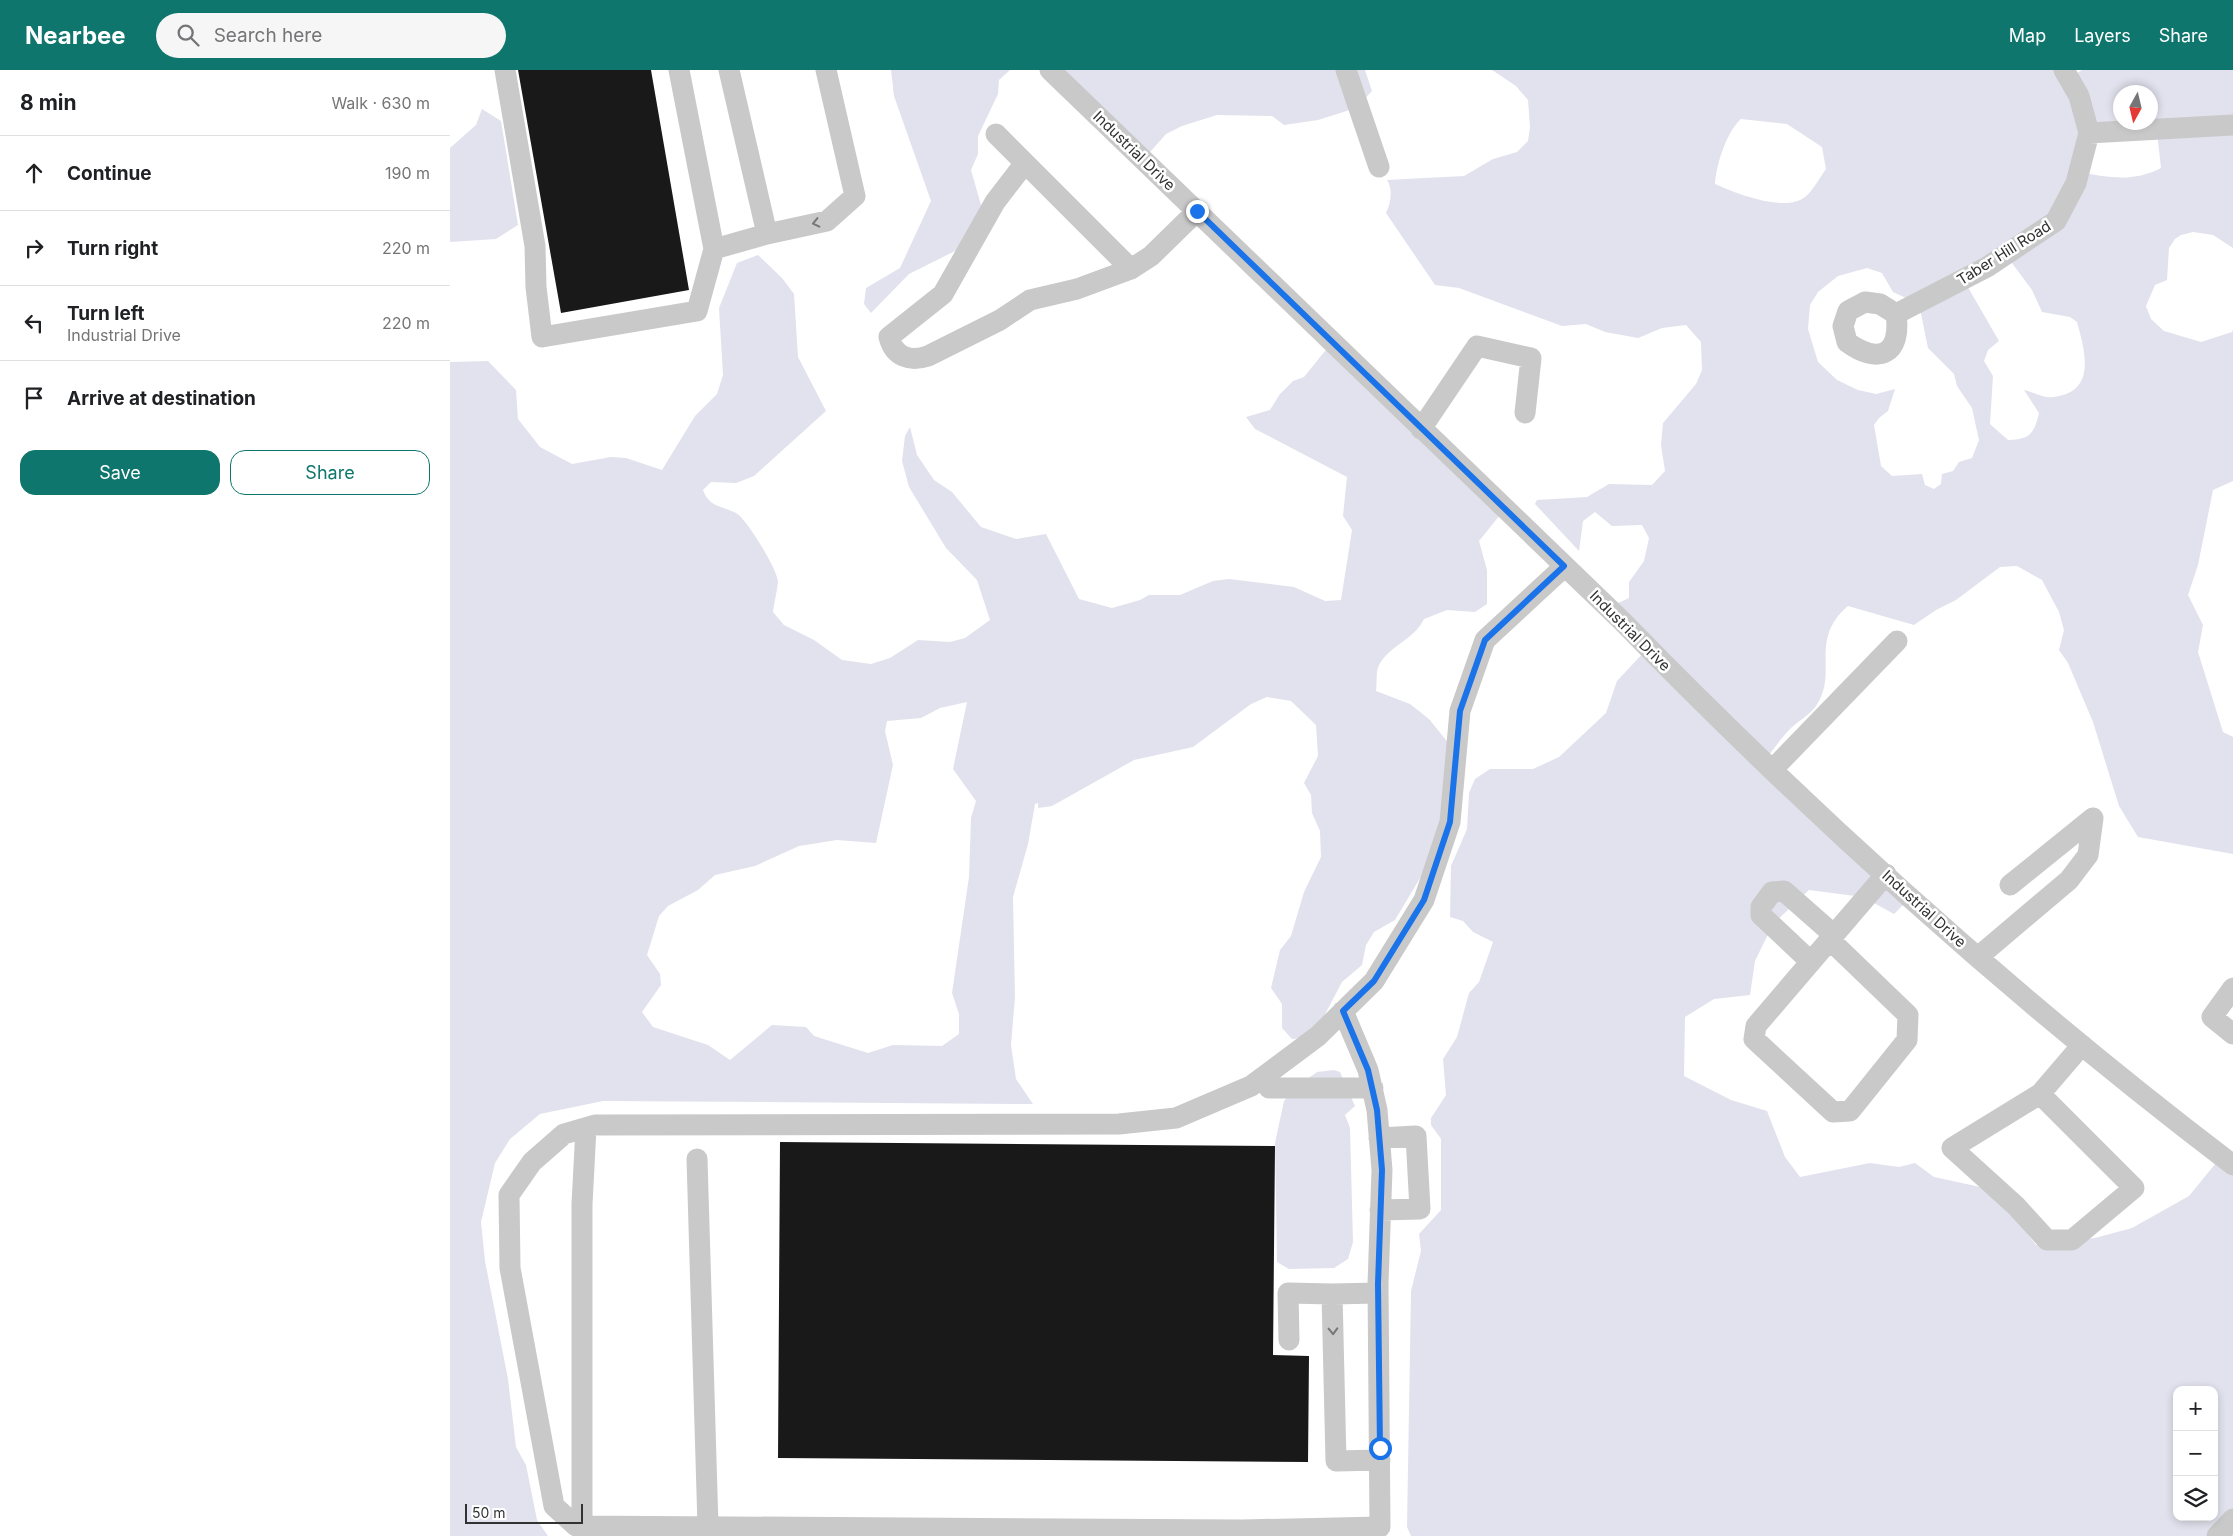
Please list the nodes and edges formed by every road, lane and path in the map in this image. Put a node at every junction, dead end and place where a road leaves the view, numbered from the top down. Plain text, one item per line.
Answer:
1 (505, 70) edge
2 (679, 70) edge
3 (729, 70) edge
4 (826, 70) edge
5 (1050, 70) edge
6 (1346, 70) edge
7 (2064, 70) edge
8 (2233, 125) edge
9 (2089, 133) junction
10 (996, 134) dead end
11 (1025, 163) junction
12 (1379, 167) dead end
13 (1197, 211) junction
14 (767, 234) junction
15 (714, 249) junction
16 (1131, 269) junction
17 (1896, 314) dead end
18 (1525, 414) dead end
19 (1421, 429) junction
20 (1564, 566) junction
21 (1897, 641) dead end
22 (1772, 770) junction
23 (1886, 874) junction
24 (2010, 885) dead end
25 (1832, 938) junction
26 (1978, 958) junction
27 (1811, 962) junction
28 (2233, 988) edge
29 (1343, 1011) junction
30 (2233, 1034) edge
31 (2082, 1045) junction
32 (1269, 1088) dead end
33 (1372, 1088) junction
34 (2040, 1094) junction
35 (586, 1128) junction
36 (1379, 1138) junction
37 (697, 1159) dead end
38 (2233, 1165) edge
39 (1380, 1210) junction
40 (1378, 1293) junction
41 (1332, 1294) junction
42 (1289, 1340) dead end
43 (1380, 1460) junction
44 (2233, 1519) edge
45 (582, 1526) junction
46 (708, 1526) junction
47 (2217, 1536) edge

1 - 15 street
2 - 15 street
3 - 14 street
4 -> 14 street
5 - 13 street, Industrial Drive
6 - 12 street
7 - 9 street, Taber Hill Road
8 - 9 street
9 - 17 street, Taber Hill Road
10 - 11 street
11 - 16 street
11 - 16 street
13 - 16 street
13 - 19 street, Industrial Drive
14 - 15 street
18 - 19 street
19 - 20 street, Industrial Drive
20 - 22 street, Industrial Drive
20 - 29 street
21 - 22 street
22 - 23 street, Industrial Drive
23 - 25 street
23 - 26 street, Industrial Drive
24 - 26 street
25 - 27 street
25 - 27 street
25 - 27 street
26 - 31 street, Industrial Drive
28 - 30 street
29 - 33 street
29 - 35 street
31 - 34 street
31 - 38 street, Industrial Drive
32 - 33 street
33 - 36 street
34 - 34 street
35 - 45 street
35 - 45 street
36 - 39 street
36 - 39 street
37 - 46 street
39 - 40 street
40 - 41 street
40 - 43 street
41 - 42 street
41 -> 43 street
43 - 46 street
44 - 47 street
45 - 46 street

